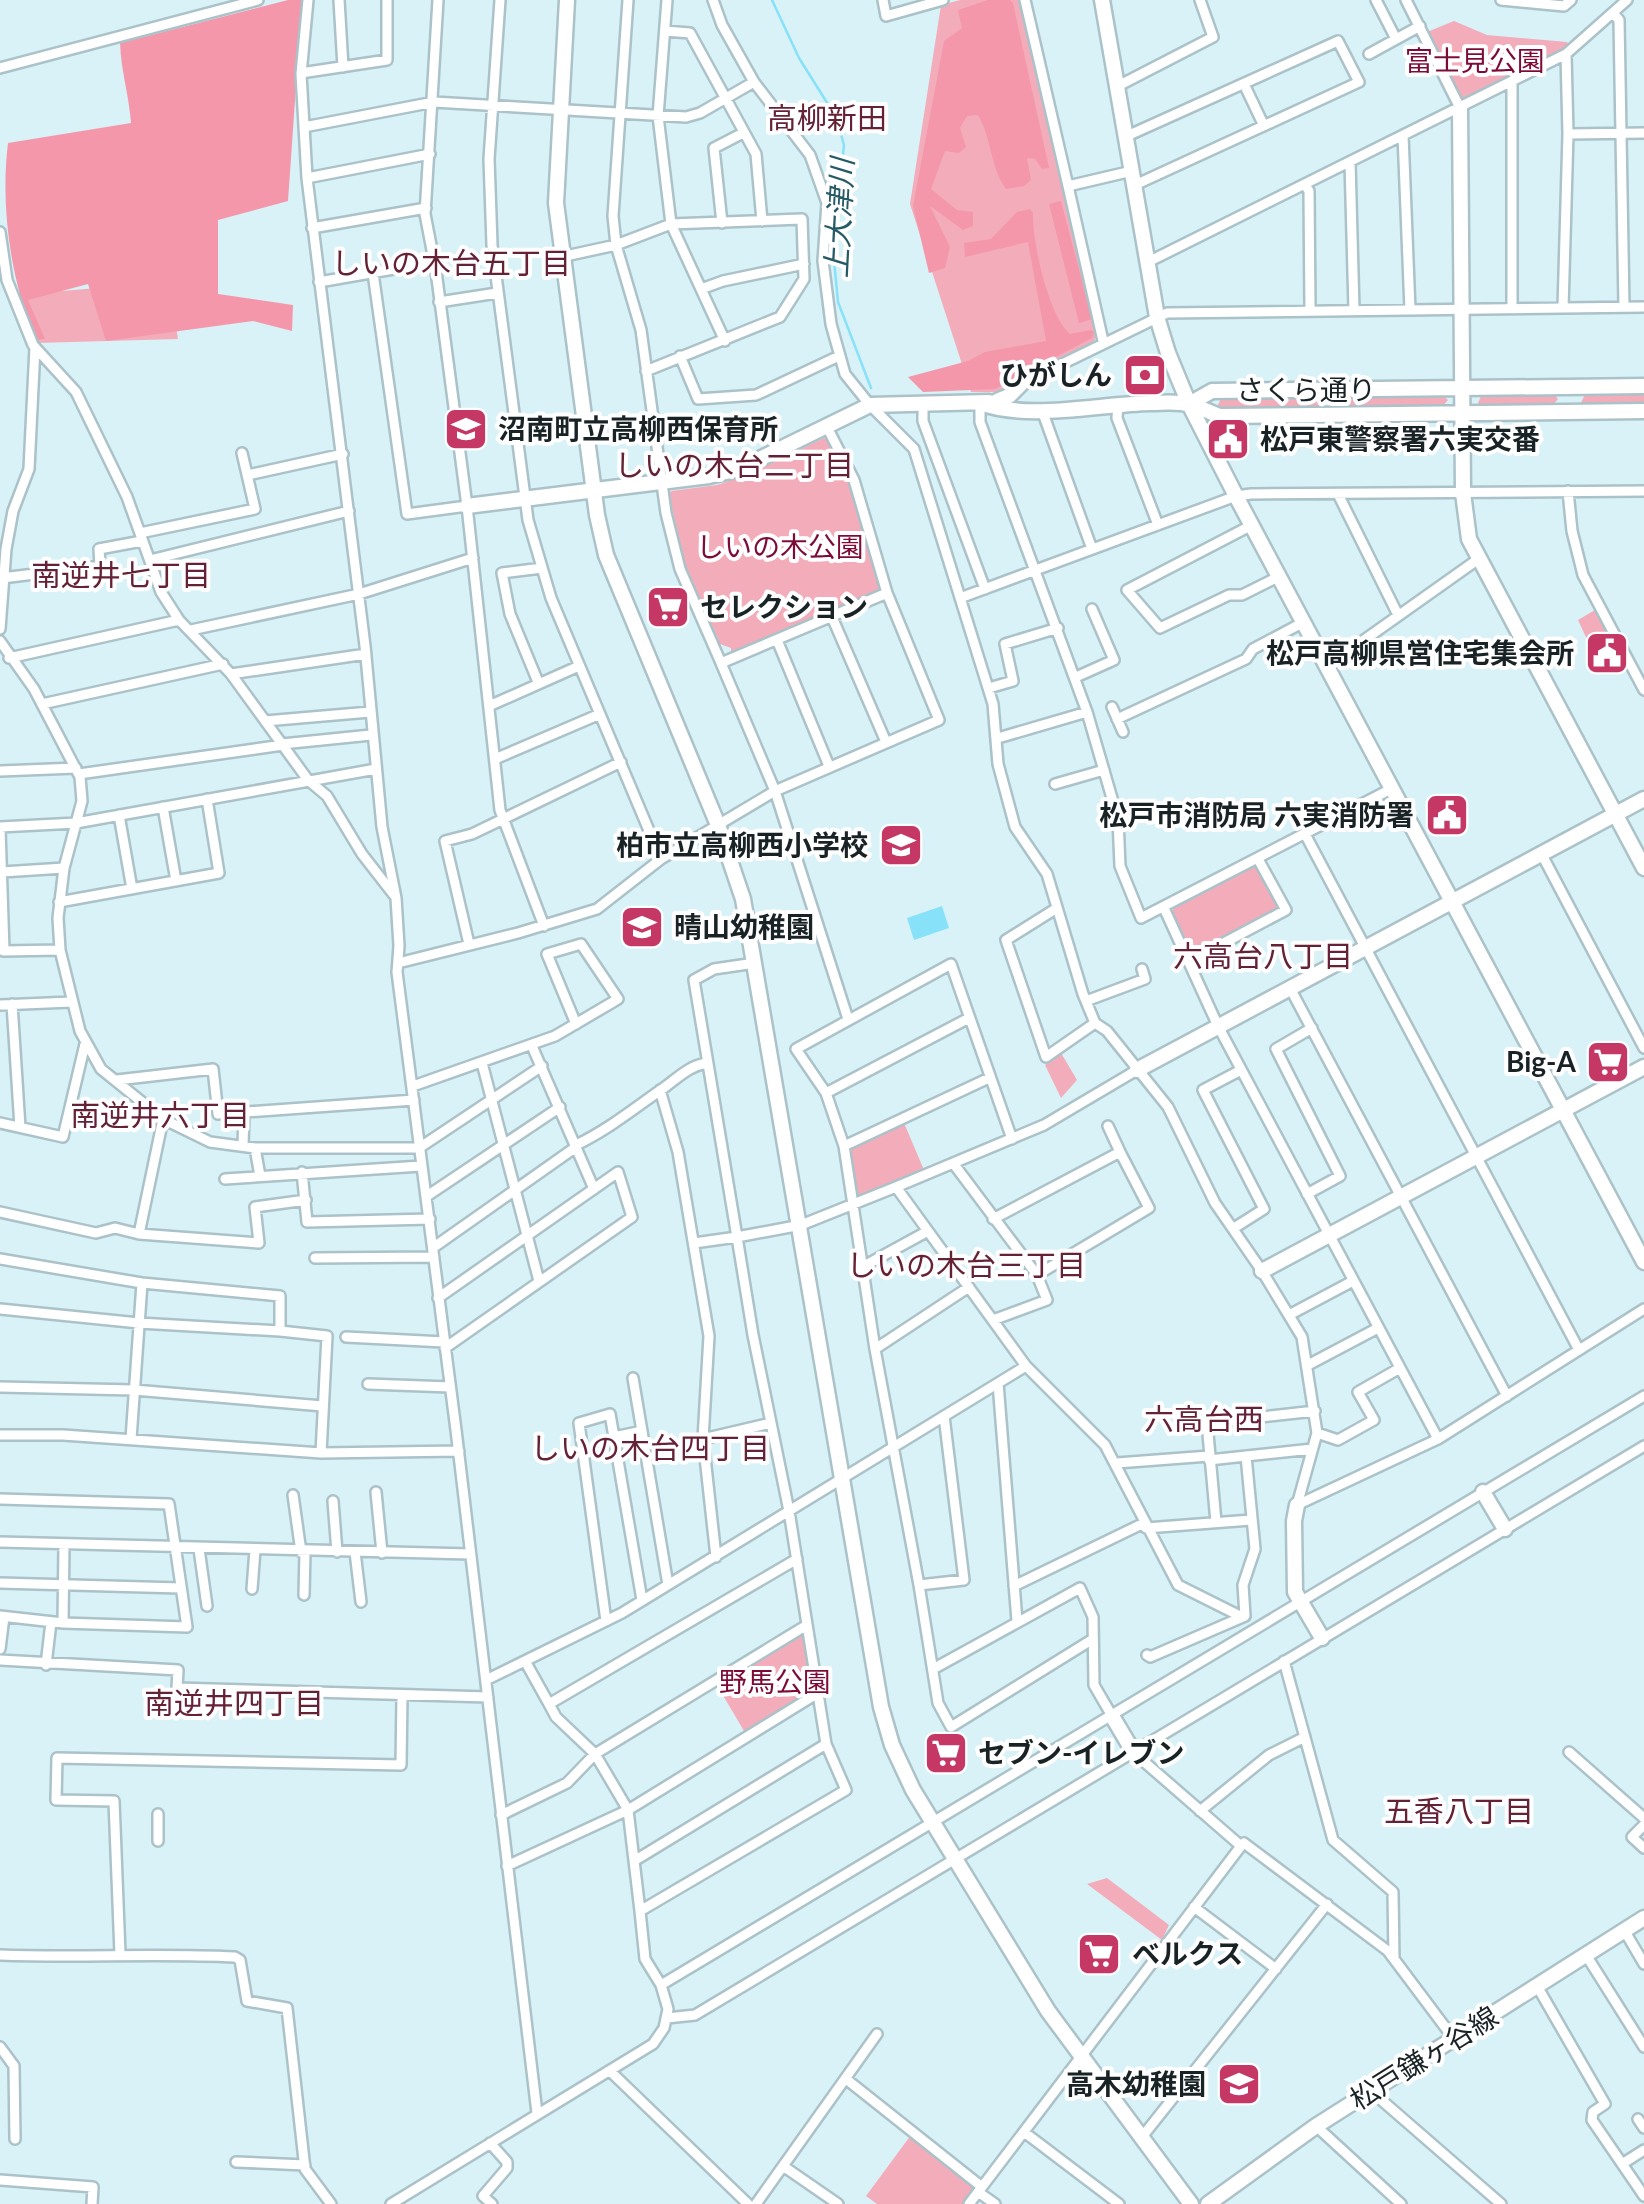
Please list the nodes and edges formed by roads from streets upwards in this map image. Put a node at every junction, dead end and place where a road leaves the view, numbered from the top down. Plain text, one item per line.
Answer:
1 (258, 0) edge
2 (308, 0) edge
3 (340, 0) edge
4 (387, 0) edge
5 (438, 0) edge
6 (500, 0) edge
7 (567, 0) edge
8 (628, 0) edge
9 (667, 0) edge
10 (713, 0) edge
11 (883, 0) edge
12 (943, 0) edge
13 (1025, 0) edge
14 (1102, 0) edge
15 (1200, 0) edge
16 (1376, 0) edge
17 (1406, 0) edge
18 (1502, 0) edge
19 (1570, 0) edge
20 (1627, 0) edge
21 (1613, 14) junction
22 (1420, 26) junction
23 (665, 32) junction
24 (1396, 39) junction
25 (1369, 54) dead end
26 (1566, 54) junction
27 (343, 67) junction
28 (0, 68) edge
29 (301, 73) junction
30 (754, 82) junction
31 (1512, 82) junction
32 (1244, 84) junction
33 (1118, 86) junction
34 (725, 99) junction
35 (434, 102) junction
36 (492, 106) junction
37 (1460, 108) junction
38 (559, 110) junction
39 (621, 114) junction
40 (658, 116) junction
41 (1264, 126) junction
42 (304, 127) junction
43 (743, 133) junction
44 (1620, 133) junction
45 (1644, 133) edge
46 (1568, 134) junction
47 (1403, 135) junction
48 (1126, 136) junction
49 (430, 154) junction
50 (1350, 162) junction
51 (307, 178) junction
52 (1134, 178) junction
53 (1305, 185) junction
54 (1068, 186) junction
55 (426, 208) junction
56 (762, 221) junction
57 (722, 223) junction
58 (670, 224) junction
59 (312, 228) junction
60 (0, 232) edge
61 (616, 245) junction
62 (561, 257) junction
63 (1150, 261) junction
64 (434, 262) junction
65 (804, 264) junction
66 (373, 273) junction
67 (319, 282) junction
68 (701, 289) junction
69 (498, 294) junction
70 (439, 302) junction
71 (1624, 307) junction
72 (1644, 307) edge
73 (1461, 308) junction
74 (1512, 308) junction
75 (1563, 308) junction
76 (1310, 310) junction
77 (1354, 310) junction
78 (1410, 310) junction
79 (1158, 316) junction
80 (725, 341) junction
81 (1103, 341) junction
82 (35, 347) junction
83 (680, 356) junction
84 (839, 356) junction
85 (646, 371) junction
86 (1021, 384) junction
87 (1644, 386) edge
88 (1462, 389) junction
89 (997, 401) junction
90 (1022, 401) junction
91 (980, 403) junction
92 (923, 404) junction
93 (1115, 404) junction
94 (1189, 404) junction
95 (870, 405) junction
96 (1045, 409) junction
97 (1644, 411) edge
98 (1462, 412) junction
99 (827, 426) junction
100 (242, 453) dead end
101 (342, 454) junction
102 (248, 475) junction
103 (662, 483) junction
104 (1568, 491) junction
105 (1644, 491) edge
106 (593, 492) junction
107 (1338, 494) junction
108 (1462, 494) junction
109 (1236, 496) junction
110 (527, 500) junction
111 (467, 506) junction
112 (349, 511) junction
113 (1158, 525) junction
114 (1252, 525) junction
115 (141, 537) junction
116 (1092, 548) junction
117 (473, 558) junction
118 (150, 560) junction
119 (1477, 560) junction
120 (542, 568) junction
121 (1036, 569) junction
122 (1278, 576) junction
123 (2, 578) edge
124 (985, 589) junction
125 (888, 593) junction
126 (359, 594) junction
127 (960, 598) junction
128 (1092, 608) dead end
129 (1398, 615) junction
130 (832, 617) junction
131 (179, 620) junction
132 (1302, 623) junction
133 (1058, 628) junction
134 (0, 629) edge
135 (192, 630) junction
136 (776, 640) junction
137 (0, 641) edge
138 (366, 654) junction
139 (10, 658) junction
140 (721, 663) junction
141 (223, 664) junction
142 (579, 666) junction
143 (1326, 667) junction
144 (231, 674) junction
145 (1076, 677) junction
146 (538, 682) junction
147 (988, 688) junction
148 (1644, 690) edge
149 (42, 704) junction
150 (489, 706) junction
151 (1112, 707) dead end
152 (370, 712) junction
153 (1088, 712) junction
154 (600, 714) junction
155 (1118, 719) junction
156 (265, 721) junction
157 (1123, 732) dead end
158 (372, 735) junction
159 (998, 738) junction
160 (886, 742) junction
161 (282, 744) junction
162 (495, 759) junction
163 (620, 762) junction
164 (829, 766) junction
165 (376, 768) junction
166 (1104, 770) junction
167 (0, 771) edge
168 (77, 771) junction
169 (308, 780) junction
170 (1056, 784) dead end
171 (1391, 789) junction
172 (775, 790) junction
173 (208, 799) junction
174 (1644, 799) edge
175 (163, 807) junction
176 (1616, 814) junction
177 (119, 815) junction
178 (502, 820) junction
179 (76, 823) junction
180 (718, 825) junction
181 (0, 828) edge
182 (1304, 834) junction
183 (1541, 854) junction
184 (1258, 859) junction
185 (660, 860) junction
186 (64, 868) junction
187 (1644, 868) edge
188 (2, 872) edge
189 (176, 881) junction
190 (132, 889) junction
191 (396, 898) junction
192 (1452, 901) junction
193 (59, 902) junction
194 (1057, 908) junction
195 (1164, 908) junction
196 (544, 926) junction
197 (469, 944) junction
198 (1363, 948) junction
199 (60, 950) junction
200 (2, 951) edge
201 (398, 962) junction
202 (1188, 962) junction
203 (755, 963) junction
204 (1142, 969) dead end
205 (1290, 988) junction
206 (1086, 1001) junction
207 (72, 1002) junction
208 (12, 1004) junction
209 (0, 1005) edge
210 (970, 1018) junction
211 (848, 1019) junction
212 (576, 1024) junction
213 (1096, 1024) junction
214 (1218, 1026) junction
215 (1312, 1028) junction
216 (85, 1044) junction
217 (532, 1046) junction
218 (1644, 1048) edge
219 (482, 1063) junction
220 (707, 1063) junction
221 (542, 1066) junction
222 (1644, 1067) edge
223 (1136, 1070) junction
224 (1242, 1070) junction
225 (990, 1078) junction
226 (117, 1080) junction
227 (412, 1086) junction
228 (660, 1090) junction
229 (826, 1093) junction
230 (491, 1098) junction
231 (414, 1100) junction
232 (560, 1107) junction
233 (1562, 1111) junction
234 (244, 1112) junction
235 (162, 1119) junction
236 (0, 1123) edge
237 (1108, 1126) dead end
238 (20, 1128) junction
239 (1012, 1139) junction
240 (502, 1144) junction
241 (244, 1146) junction
242 (576, 1146) junction
243 (844, 1146) junction
244 (255, 1148) junction
245 (420, 1148) junction
246 (1120, 1152) junction
247 (1475, 1156) junction
248 (954, 1164) junction
249 (421, 1166) junction
250 (302, 1172) junction
251 (260, 1176) junction
252 (225, 1179) dead end
253 (896, 1187) junction
254 (594, 1188) junction
255 (515, 1190) junction
256 (1308, 1194) junction
257 (427, 1196) junction
258 (1400, 1197) junction
259 (306, 1200) junction
260 (853, 1205) junction
261 (0, 1212) edge
262 (430, 1219) junction
263 (993, 1219) junction
264 (801, 1224) junction
265 (1234, 1228) junction
266 (928, 1231) junction
267 (139, 1234) junction
268 (1329, 1235) junction
269 (526, 1236) junction
270 (736, 1237) junction
271 (694, 1244) junction
272 (434, 1252) junction
273 (314, 1258) dead end
274 (0, 1259) edge
275 (1644, 1262) edge
276 (864, 1266) junction
277 (1262, 1271) junction
278 (1037, 1275) junction
279 (1353, 1280) junction
280 (539, 1281) junction
281 (142, 1283) junction
282 (969, 1287) junction
283 (438, 1298) junction
284 (0, 1309) edge
285 (1644, 1309) edge
286 (1290, 1315) junction
287 (993, 1320) junction
288 (139, 1323) junction
289 (1378, 1328) junction
290 (280, 1331) junction
291 (346, 1337) dead end
292 (444, 1345) junction
293 (874, 1349) junction
294 (1579, 1350) junction
295 (1308, 1365) junction
296 (1026, 1366) junction
297 (1400, 1368) junction
298 (633, 1378) dead end
299 (998, 1383) junction
300 (368, 1384) dead end
301 (0, 1387) edge
302 (450, 1387) junction
303 (134, 1390) junction
304 (1507, 1396) junction
305 (1644, 1396) edge
306 (323, 1406) junction
307 (1315, 1412) junction
308 (944, 1416) junction
309 (771, 1423) junction
310 (642, 1431) junction
311 (1316, 1432) junction
312 (0, 1435) edge
313 (614, 1436) junction
314 (703, 1439) junction
315 (1438, 1439) junction
316 (131, 1440) junction
317 (892, 1446) junction
318 (1644, 1446) edge
319 (1312, 1449) junction
320 (458, 1451) junction
321 (321, 1453) junction
322 (1246, 1456) junction
323 (1209, 1458) junction
324 (1117, 1464) junction
325 (842, 1477) junction
326 (376, 1492) dead end
327 (1483, 1492) junction
328 (293, 1495) dead end
329 (0, 1499) edge
330 (333, 1501) dead end
331 (1298, 1504) junction
332 (789, 1511) junction
333 (1251, 1520) junction
334 (1216, 1522) junction
335 (1145, 1526) junction
336 (1505, 1529) junction
337 (0, 1542) edge
338 (64, 1544) junction
339 (176, 1548) junction
340 (199, 1549) junction
341 (255, 1550) junction
342 (303, 1552) junction
343 (337, 1552) junction
344 (355, 1552) junction
345 (382, 1553) junction
346 (470, 1554) junction
347 (716, 1558) junction
348 (797, 1559) junction
349 (0, 1583) edge
350 (63, 1585) junction
351 (668, 1585) junction
352 (919, 1585) junction
353 (1014, 1586) junction
354 (180, 1588) junction
355 (252, 1588) dead end
356 (304, 1595) dead end
357 (642, 1600) junction
358 (360, 1602) dead end
359 (1300, 1602) junction
360 (207, 1606) dead end
361 (2, 1616) edge
362 (1243, 1617) junction
363 (606, 1621) junction
364 (1017, 1621) junction
365 (50, 1622) junction
366 (63, 1623) junction
367 (807, 1625) junction
368 (1252, 1630) junction
369 (1322, 1638) junction
370 (1092, 1639) junction
371 (0, 1650) edge
372 (1147, 1655) dead end
373 (0, 1660) edge
374 (525, 1661) junction
375 (1284, 1661) junction
376 (46, 1665) junction
377 (932, 1669) junction
378 (486, 1680) junction
379 (818, 1693) junction
380 (402, 1696) junction
381 (488, 1698) junction
382 (548, 1704) junction
383 (1112, 1716) junction
384 (1304, 1737) junction
385 (826, 1744) junction
386 (1134, 1752) junction
387 (1569, 1752) dead end
388 (595, 1754) junction
389 (628, 1810) junction
390 (1200, 1812) junction
391 (158, 1814) dead end
392 (501, 1815) junction
393 (1644, 1821) edge
394 (932, 1822) junction
395 (158, 1841) dead end
396 (1241, 1846) junction
397 (1644, 1848) edge
398 (954, 1859) junction
399 (634, 1861) junction
400 (508, 1866) junction
401 (1327, 1904) junction
402 (1194, 1907) junction
403 (640, 1911) junction
404 (1644, 1918) edge
405 (1624, 1930) junction
406 (0, 1954) edge
407 (120, 1954) junction
408 (1586, 1954) junction
409 (1394, 1959) junction
410 (1644, 1964) edge
411 (1276, 1969) junction
412 (662, 1984) junction
413 (1536, 1986) junction
414 (668, 2018) junction
415 (877, 2034) dead end
416 (1454, 2039) junction
417 (1644, 2047) edge
418 (1, 2048) edge
419 (1080, 2058) junction
420 (610, 2071) junction
421 (846, 2079) junction
422 (1372, 2091) junction
423 (0, 2092) edge
424 (14, 2092) junction
425 (537, 2113) junction
426 (1316, 2126) junction
427 (0, 2130) edge
428 (1024, 2132) junction
429 (1142, 2137) junction
430 (490, 2144) junction
431 (1644, 2150) edge
432 (236, 2162) dead end
433 (1622, 2164) junction
434 (305, 2165) junction
435 (784, 2166) junction
436 (0, 2180) edge
437 (980, 2189) junction
438 (1491, 2196) junction
439 (1644, 2196) edge
440 (92, 2204) edge
441 (331, 2204) edge
442 (390, 2204) edge
443 (492, 2204) edge
444 (748, 2204) edge
445 (756, 2204) edge
446 (838, 2204) edge
447 (969, 2204) edge
448 (995, 2204) edge
449 (1119, 2204) edge
450 (1191, 2204) edge
451 (1208, 2204) edge
452 (1401, 2204) edge
453 (1482, 2204) edge
454 (1501, 2204) edge

1 - 28 street
2 - 29 street
3 - 27 street
4 - 27 street
5 - 35 street
6 - 36 street
7 - 38 street
8 - 39 street
9 - 23 street
10 - 30 street
11 - 12 street
13 - 54 street
14 - 33 street
15 - 33 street
16 - 24 street
17 - 22 street
18 - 19 street
20 - 21 street
21 - 26 street
21 - 44 street
22 - 24 street
22 - 37 street
23 - 34 street
23 - 40 street
24 - 25 street
26 - 31 street
26 - 46 street
27 - 29 street
29 - 42 street
30 - 34 street
30 - 84 street
31 - 37 street
31 - 74 street
32 - 41 street
32 - 41 street
32 - 48 street
33 - 48 street
34 - 40 street
34 - 43 street
35 - 36 street
35 - 42 street
35 - 49 street
36 - 38 street
36 - 69 street
37 - 47 street
37 - 73 street
38 - 39 street
38 - 62 street
39 - 40 street
39 - 61 street
40 - 58 street
41 - 52 street
42 - 51 street
43 - 56 street
43 - 57 street
44 - 45 street
44 - 46 street
44 - 71 street
46 - 75 street
47 - 50 street
47 - 78 street
48 - 52 street
49 - 51 street
49 - 55 street
50 - 53 street
50 - 77 street
51 - 59 street
52 - 54 street
52 - 63 street
53 - 63 street
53 - 76 street
54 - 81 street
55 - 59 street
55 - 64 street
56 - 57 street
56 - 65 street
57 - 58 street
58 - 61 street
58 - 68 street
59 - 67 street
60 - 82 street
61 - 62 street
61 - 85 street
62 - 106 street
63 - 79 street
64 - 66 street
64 - 70 street
65 - 68 street
65 - 80 street
66 - 67 street
66 - 111 street
67 - 101 street
68 - 80 street
69 - 70 street
69 - 110 street
70 - 111 street
71 - 72 street
71 - 75 street
73 - 74 street
73 - 78 street
73 - 88 street
74 - 75 street
76 - 77 street
76 - 79 street
77 - 78 street
79 - 81 street
79 - 94 street
80 - 83 street
81 - 86 street
82 - 115 street
82 - 123 street
83 - 84 street
83 - 85 street
84 - 95 street
85 - 103 street
86 - 89 street
86 - 90 street
87 - 88 street, さくら通り
88 - 94 street, さくら通り
88 - 98 street
89 - 90 street
89 - 91 street
90 - 93 street
91 - 92 street
91 - 96 street
91 - 121 street
92 - 95 street
92 - 124 street
93 - 94 street
93 - 96 street
93 - 113 street
94 - 98 street, さくら通り
94 - 109 street
95 - 99 street
95 - 127 street
96 - 116 street
97 - 98 street, さくら通り
98 - 108 street
99 - 103 street
99 - 125 street
100 - 102 street
101 - 102 street
101 - 112 street
102 - 115 street
103 - 106 street
103 - 140 street
104 - 105 street
104 - 108 street
104 - 148 street
106 - 110 street
106 - 180 street
107 - 108 street
107 - 109 street
107 - 129 street
108 - 119 street
109 - 113 street
109 - 114 street
110 - 111 street
110 - 120 street
111 - 117 street
112 - 118 street
112 - 126 street
113 - 116 street
114 - 122 street
114 - 122 street
115 - 118 street
115 - 123 street
116 - 121 street
117 - 126 street
117 - 150 street
118 - 131 street
119 - 129 street
119 - 176 street
120 - 142 street
120 - 146 street
121 - 124 street
121 - 133 street
122 - 132 street
123 - 134 street
124 - 127 street
125 - 130 street
125 - 160 street
126 - 135 street
126 - 138 street
127 - 147 street
128 - 145 street
129 - 143 street
130 - 136 street
130 - 160 street
131 - 135 street
131 - 139 street
132 - 143 street
132 - 155 street
133 - 145 street
133 - 147 street
135 - 141 street
136 - 140 street
136 - 164 street
137 - 139 street
138 - 144 street
138 - 152 street
139 - 149 street
140 - 172 street
141 - 144 street
141 - 149 street
142 - 146 street
142 - 154 street
143 - 171 street
144 - 156 street
145 - 153 street
146 - 150 street
147 - 159 street
149 - 168 street
150 - 162 street
151 - 155 street
152 - 156 street
152 - 158 street
153 - 159 street
153 - 166 street
154 - 162 street
154 - 163 street
155 - 157 street
156 - 161 street
158 - 161 street
158 - 165 street
159 - 194 street
160 - 164 street
161 - 168 street
161 - 169 street
162 - 178 street
163 - 178 street
163 - 185 street
164 - 172 street
165 - 169 street
165 - 191 street
166 - 170 street
166 - 195 street
167 - 168 street
168 - 179 street
169 - 173 street
169 - 191 street
171 - 182 street
171 - 192 street
172 - 180 street
172 - 211 street
173 - 175 street
173 - 189 street
174 - 176 street
175 - 177 street
175 - 189 street
176 - 183 street
176 - 187 street
177 - 179 street
177 - 190 street
178 - 196 street
178 - 197 street
179 - 181 street
179 - 186 street
180 - 185 street
180 - 203 street
181 - 188 street
182 - 184 street
182 - 198 street
183 - 192 street
183 - 218 street
184 - 195 street
184 - 202 street
185 - 196 street
186 - 188 street
186 - 193 street
188 - 200 street
189 - 190 street
190 - 193 street
191 - 201 street
192 - 198 street
192 - 233 street
193 - 199 street
194 - 206 street
194 - 213 street
195 - 202 street
196 - 197 street
197 - 201 street
198 - 205 street
198 - 247 street
199 - 200 street
199 - 207 street
201 - 227 street
202 - 214 street
203 - 220 street
203 - 264 street
204 - 206 street
205 - 214 street
205 - 215 street
206 - 213 street
207 - 208 street
207 - 216 street
208 - 209 street
208 - 238 street
210 - 211 street
210 - 225 street
210 - 229 street
211 - 229 street
212 - 212 street
212 - 217 street
213 - 223 street
214 - 223 street
214 - 224 street
215 - 256 street
215 - 258 street
216 - 226 street
216 - 238 street
217 - 219 street
217 - 221 street
219 - 227 street
219 - 230 street
220 - 228 street
220 - 270 street
221 - 230 street
221 - 232 street
222 - 233 street
223 - 239 street
223 - 265 street
224 - 256 street
224 - 265 street
225 - 239 street
225 - 243 street
226 - 234 street
226 - 235 street
227 - 231 street
228 - 242 street
228 - 271 street
229 - 243 street
230 - 240 street
230 - 245 street
231 - 234 street
231 - 245 street
232 - 240 street
232 - 242 street
233 - 247 street
233 - 275 street
234 - 241 street
235 - 241 street
235 - 267 street
236 - 238 street
237 - 246 street
239 - 248 street
240 - 255 street
240 - 257 street
241 - 244 street
242 - 254 street
242 - 255 street
243 - 260 street
244 - 245 street
244 - 251 street
245 - 249 street
246 - 263 street
246 - 278 street
247 - 258 street
247 - 294 street
248 - 253 street
248 - 263 street
249 - 250 street
249 - 257 street
250 - 251 street
250 - 259 street
251 - 252 street
253 - 260 street
253 - 266 street
254 - 269 street
254 - 280 street
255 - 269 street
255 - 272 street
256 - 268 street
257 - 262 street
258 - 268 street
258 - 304 street
259 - 262 street
259 - 267 street
260 - 264 street
260 - 276 street
261 - 267 street
262 - 272 street
263 - 278 street
264 - 270 street
264 - 325 street
265 - 277 street
266 - 276 street
266 - 282 street
268 - 277 street
268 - 279 street
269 - 280 street
269 - 283 street
270 - 271 street
270 - 309 street
271 - 314 street
272 - 273 street
272 - 283 street
274 - 281 street
276 - 293 street
277 - 286 street
278 - 287 street
279 - 286 street
279 - 289 street
280 - 292 street
281 - 288 street
281 - 290 street
282 - 287 street
282 - 293 street
283 - 292 street
284 - 288 street
285 - 294 street
286 - 295 street
287 - 296 street
288 - 290 street
288 - 303 street
289 - 295 street
289 - 297 street
290 - 306 street
291 - 292 street
292 - 302 street
293 - 317 street
294 - 304 street
295 - 307 street
296 - 299 street
296 - 324 street
297 - 311 street
297 - 315 street
298 - 310 street
299 - 308 street
299 - 353 street
300 - 302 street
301 - 303 street
302 - 320 street
303 - 306 street
303 - 316 street
304 - 315 street
305 - 327 street
306 - 321 street
307 - 311 street
307 - 323 street
308 - 317 street
308 - 352 street
309 - 314 street
309 - 332 street
310 - 313 street
310 - 351 street
311 - 319 street
312 - 316 street
313 - 357 street
313 - 363 street
314 - 347 street
315 - 331 street
316 - 321 street
317 - 325 street
317 - 352 street
318 - 336 street
319 - 322 street
319 - 331 street
320 - 321 street
320 - 346 street
322 - 323 street
322 - 333 street
323 - 324 street
323 - 334 street
324 - 335 street
325 - 332 street
325 - 394 street
326 - 345 street
327 - 336 street
327 - 359 street
328 - 342 street
329 - 339 street
330 - 343 street
331 - 359 street
332 - 347 street
332 - 348 street
333 - 334 street
333 - 362 street
334 - 335 street
335 - 353 street
335 - 362 street
336 - 369 street
337 - 338 street
338 - 339 street
338 - 350 street
339 - 340 street
339 - 354 street
340 - 341 street
340 - 360 street
341 - 342 street
341 - 355 street
342 - 343 street
342 - 356 street
343 - 344 street
344 - 345 street
344 - 358 street
345 - 346 street
346 - 378 street
347 - 351 street
348 - 367 street
348 - 382 street
349 - 350 street
350 - 354 street
350 - 366 street
351 - 357 street
352 - 377 street
353 - 364 street
354 - 366 street
357 - 363 street
359 - 368 street
359 - 369 street
361 - 365 street
361 - 371 street
362 - 368 street
362 - 372 street
363 - 374 street
364 - 370 street
364 - 377 street
365 - 366 street
365 - 376 street
367 - 379 street
367 - 388 street
368 - 383 street
369 - 375 street
370 - 377 street
370 - 383 street
373 - 376 street
374 - 378 street
374 - 382 street
375 - 384 street
375 - 386 street
376 - 380 street
378 - 381 street
379 - 385 street
379 - 389 street
380 - 381 street
380 - 407 street
381 - 392 street
382 - 388 street
383 - 386 street
383 - 394 street
384 - 390 street
384 - 409 street
385 - 399 street
385 - 403 street
386 - 390 street
386 - 398 street
387 - 393 street
388 - 389 street
388 - 392 street
389 - 399 street
389 - 400 street
390 - 396 street
391 - 395 street
392 - 400 street
393 - 397 street
394 - 398 street
394 - 412 street
396 - 401 street
396 - 402 street
398 - 414 street
398 - 419 street
399 - 403 street
400 - 425 street
401 - 409 street
401 - 411 street
402 - 411 street
402 - 419 street
403 - 412 street
404 - 405 street, 松戸鎌ヶ谷線
405 - 408 street, 松戸鎌ヶ谷線
405 - 410 street
406 - 407 street
407 - 434 street
408 - 413 street, 松戸鎌ヶ谷線
408 - 417 street
409 - 416 street
411 - 429 street
412 - 414 street
413 - 416 street, 松戸鎌ヶ谷線
413 - 433 street
414 - 420 street
415 - 421 street
416 - 422 street, 松戸鎌ヶ谷線
418 - 424 street
419 - 428 street
419 - 429 street
420 - 425 street
420 - 444 street
421 - 435 street
421 - 437 street
422 - 426 street, 松戸鎌ヶ谷線
422 - 438 street
423 - 424 street
424 - 427 street
425 - 430 street
426 - 451 street, 松戸鎌ヶ谷線
426 - 452 street
428 - 437 street
428 - 449 street
429 - 450 street
430 - 442 street
430 - 443 street
431 - 433 street
432 - 434 street
433 - 439 street
434 - 441 street
435 - 445 street
435 - 446 street
436 - 440 street
437 - 447 street
437 - 448 street
438 - 453 street
438 - 454 street

